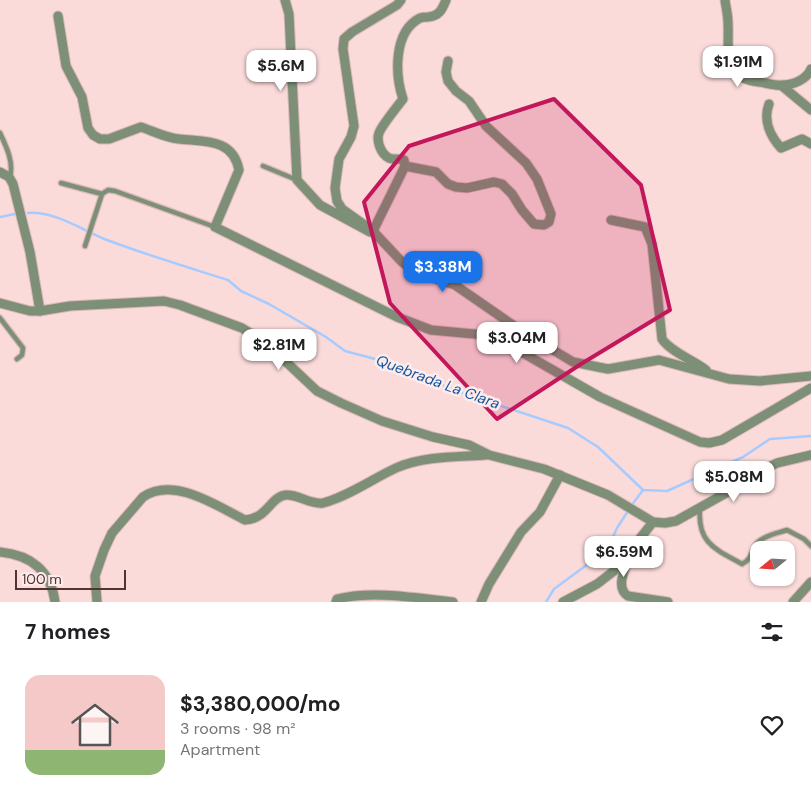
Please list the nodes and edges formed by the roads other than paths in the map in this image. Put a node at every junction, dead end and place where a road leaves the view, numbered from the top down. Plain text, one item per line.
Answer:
1 (285, 0) edge
2 (401, 0) edge
3 (446, 0) edge
4 (725, 0) edge
5 (58, 16) dead end
6 (448, 62) dead end
7 (811, 68) edge
8 (782, 86) junction
9 (768, 104) dead end
10 (811, 110) edge
11 (0, 133) edge
12 (811, 144) edge
13 (263, 166) dead end
14 (405, 166) junction
15 (0, 172) edge
16 (9, 177) junction
17 (297, 180) junction
18 (61, 183) dead end
19 (102, 194) junction
20 (611, 220) dead end
21 (215, 227) junction
22 (373, 231) junction
23 (84, 246) dead end
24 (0, 303) edge
25 (40, 311) junction
26 (0, 318) edge
27 (17, 359) dead end
28 (712, 374) junction
29 (811, 376) edge
30 (811, 388) edge
31 (489, 455) junction
32 (811, 455) edge
33 (560, 476) junction
34 (700, 508) junction
35 (653, 522) junction
36 (811, 546) edge
37 (0, 552) edge
38 (629, 553) junction
39 (811, 582) edge
40 (335, 601) edge
41 (55, 602) edge
42 (98, 602) edge
43 (453, 602) edge
44 (481, 602) edge
45 (563, 602) edge
46 (668, 602) edge
47 (793, 602) edge

1 - 17 street
2 - 22 street
3 - 14 street
4 - 8 street
5 - 21 street
6 - 14 street
7 - 8 street
8 - 10 street
9 - 12 street
11 - 16 lane
13 - 17 lane
14 - 22 street
15 - 16 street
16 - 25 street
17 - 22 street
18 - 19 lane
19 - 21 lane
19 - 23 lane
20 - 28 street
21 - 30 street
22 - 28 street
24 - 25 street
25 - 31 street
26 - 27 lane
28 - 29 street
31 - 33 street
31 - 42 street
32 - 34 street
33 - 35 street
33 - 44 street
34 - 35 street
34 - 36 lane
35 - 38 street
37 - 41 street
38 - 45 street
38 - 46 street
39 - 47 street
40 - 43 street

